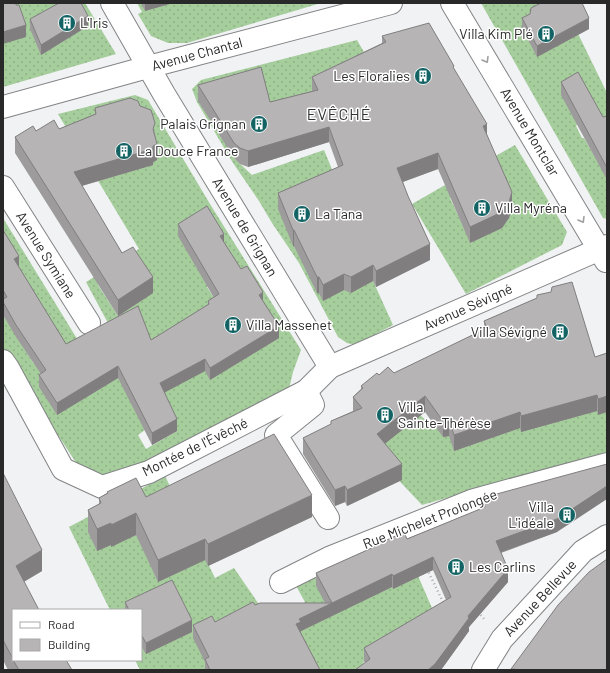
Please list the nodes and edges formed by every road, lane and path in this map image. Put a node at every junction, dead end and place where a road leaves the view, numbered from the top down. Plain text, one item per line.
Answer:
1 (112, 3) edge
2 (391, 3) edge
3 (452, 3) edge
4 (148, 67) junction
5 (3, 107) edge
6 (3, 187) edge
7 (605, 252) edge
8 (89, 323) dead end
9 (3, 361) edge
10 (330, 367) junction
11 (306, 391) junction
12 (607, 464) edge
13 (328, 518) dead end
14 (607, 536) edge
15 (426, 567) edge
16 (281, 582) dead end
17 (445, 607) edge
18 (476, 609) edge
19 (502, 639) junction
20 (483, 670) edge

1 - 4 street, Avenue de Grignan
2 - 4 street, Avenue Chantal
3 -> 7 street, Avenue Montclar
4 - 5 street, Avenue Chantal
4 - 10 street, Avenue de Grignan
6 - 8 street, Avenue Symiane
7 - 10 street, Avenue Sévigné
9 - 11 street, Montée de l'Évêché
10 - 11 street, Montée de l'Évêché
11 - 13 street
12 - 16 street, Rue Michelet Prolongée
14 - 19 street, Avenue Bellevue
15 - 17 path
18 - 19 path
19 - 20 street, Avenue Bellevue

